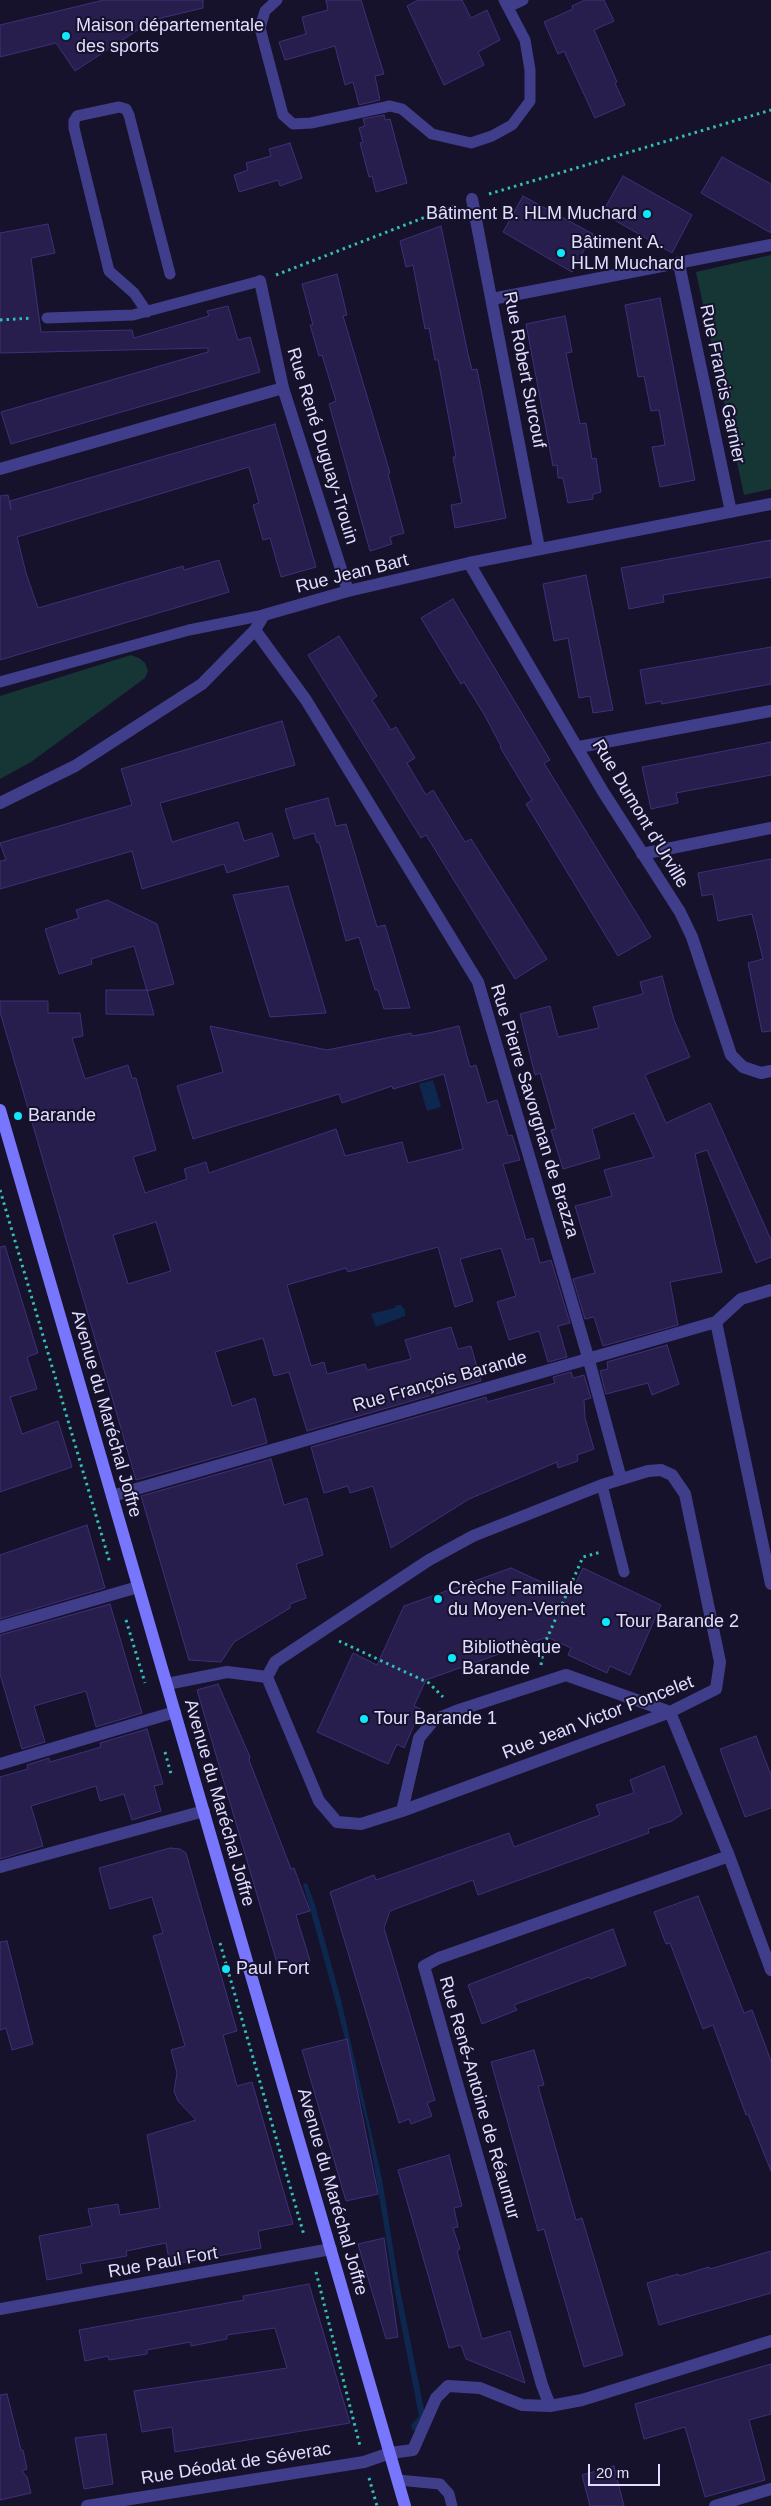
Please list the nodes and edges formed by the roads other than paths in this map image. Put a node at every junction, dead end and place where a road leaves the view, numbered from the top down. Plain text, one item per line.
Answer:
1 (277, 0) edge
2 (522, 0) edge
3 (506, 3) edge
4 (472, 199) road end
5 (771, 245) edge
6 (679, 264) junction
7 (170, 274) dead end
8 (260, 281) joint
9 (492, 299) junction
10 (147, 312) junction
11 (47, 318) road end
12 (283, 388) junction
13 (0, 469) edge
14 (771, 504) edge
15 (731, 512) junction
16 (539, 548) junction
17 (469, 563) junction
18 (348, 591) junction
19 (264, 616) junction
20 (254, 630) junction
21 (0, 682) edge
22 (771, 711) edge
23 (579, 747) junction
24 (0, 803) edge
25 (771, 828) edge
26 (642, 854) junction
27 (771, 1071) edge
28 (0, 1110) edge
29 (771, 1290) edge
30 (716, 1322) junction
31 (588, 1358) junction
32 (621, 1479) junction
33 (602, 1485) junction
34 (112, 1496) junction
35 (624, 1572) dead end
36 (771, 1584) edge
37 (138, 1587) junction
38 (0, 1627) edge
39 (267, 1677) junction
40 (167, 1684) junction
41 (175, 1712) junction
42 (670, 1712) junction
43 (0, 1764) edge
44 (204, 1811) junction
45 (402, 1811) junction
46 (729, 1856) junction
47 (0, 1867) edge
48 (771, 1970) edge
49 (331, 2249) junction
50 (0, 2309) edge
51 (771, 2342) edge
52 (550, 2406) junction
53 (390, 2453) junction
54 (398, 2480) junction
55 (771, 2489) edge
56 (87, 2506) edge
57 (405, 2506) edge
58 (452, 2506) edge
59 (715, 2506) edge

1 - 3 lane
2 - 3 lane
4 - 9 street, Rue Robert Surcouf
5 - 6 street
6 - 9 street
6 - 15 street, Rue Francis Garnier
7 - 10 lane
8 - 10 lane
8 - 12 street, Rue René Duguay-Trouin
9 - 16 street, Rue Robert Surcouf
10 - 11 lane
12 - 13 street
12 - 18 street, Rue René Duguay-Trouin
14 - 15 street, Rue Jean Bart
15 - 16 street, Rue Jean Bart
16 - 17 street, Rue Jean Bart
17 - 18 street, Rue Jean Bart
17 - 23 street, Rue Dumont d'Urville
18 - 19 street, Rue Jean Bart
19 - 20 street
19 - 21 lane
20 - 24 street
20 - 31 street, Rue Pierre Savorgnan de Brazza
22 - 23 street
23 - 26 street, Rue Dumont d'Urville
25 - 26 street
26 - 27 street, Rue Dumont d'Urville
28 - 34 main road, Avenue du Maréchal Joffre
29 - 30 street, Rue François Barande
30 - 31 street, Rue François Barande
30 - 36 street
31 - 32 street, Rue Pierre Savorgnan de Brazza
31 - 34 street, Rue François Barande
32 - 33 street, Rue Jean Victor Poncelet
32 - 42 street, Rue Jean Victor Poncelet
33 - 35 lane
33 - 39 street, Rue Jean Victor Poncelet
34 - 37 main road, Avenue du Maréchal Joffre
37 - 38 street
37 - 40 main road, Avenue du Maréchal Joffre
39 - 40 street
39 - 45 street, Rue Jean Victor Poncelet
40 - 41 main road, Avenue du Maréchal Joffre
41 - 43 street
41 - 44 main road, Avenue du Maréchal Joffre
42 - 45 street, Rue Jean Victor Poncelet
42 - 45 street
42 - 46 street
44 - 47 street
44 - 49 main road, Avenue du Maréchal Joffre
46 - 48 street
46 - 52 street, Rue René-Antoine de Réaumur
49 - 50 street, Rue Paul Fort
49 - 53 main road, Avenue du Maréchal Joffre
51 - 52 street
52 - 53 street
53 - 54 main road, Avenue du Maréchal Joffre
53 - 56 street, Rue Déodat de Séverac
54 - 57 main road, Avenue du Maréchal Joffre
54 - 58 lane
55 - 59 street

